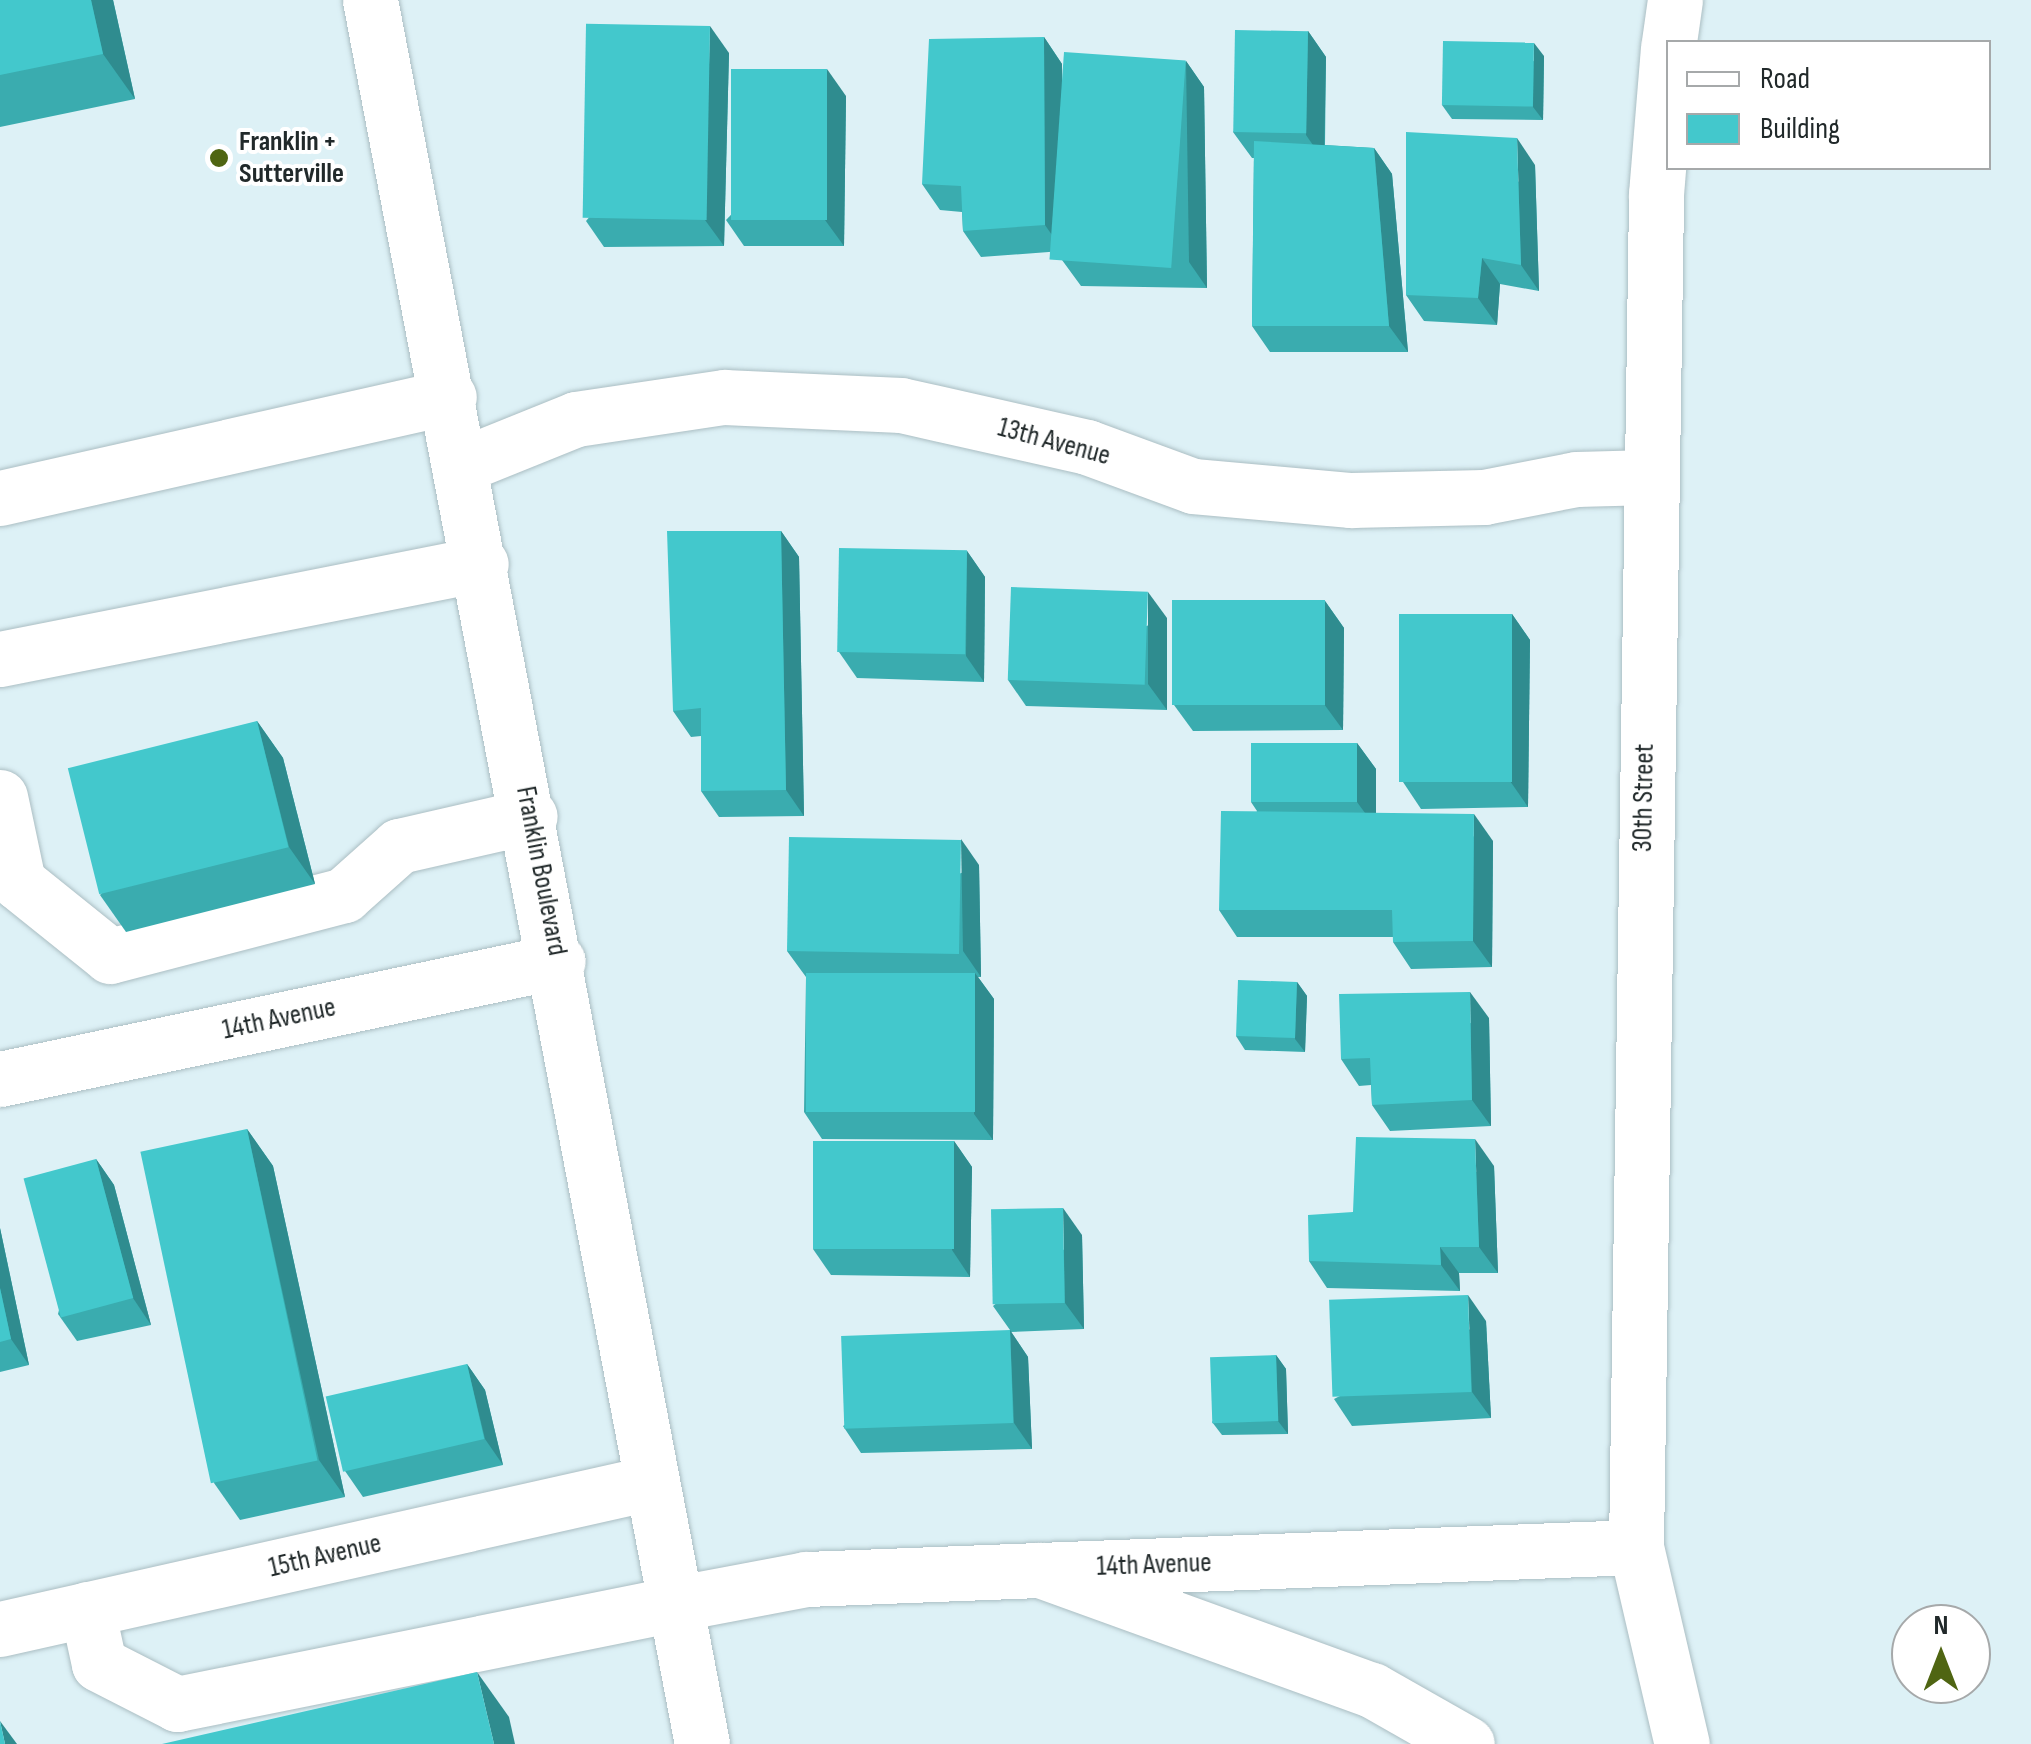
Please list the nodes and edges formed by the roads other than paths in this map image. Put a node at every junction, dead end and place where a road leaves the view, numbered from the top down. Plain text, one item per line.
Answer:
1 (370, 0) edge
2 (1675, 0) edge
3 (1670, 40) edge
4 (1666, 117) edge
5 (449, 397) junction
6 (462, 465) junction
7 (1651, 477) junction
8 (0, 498) edge
9 (481, 564) junction
10 (0, 659) edge
11 (0, 797) edge
12 (530, 816) junction
13 (558, 961) junction
14 (0, 1078) edge
15 (650, 1484) junction
16 (1636, 1548) junction
17 (1040, 1570) junction
18 (674, 1604) junction
19 (88, 1609) junction
20 (0, 1629) edge
21 (702, 1744) edge
22 (1468, 1744) edge
23 (1682, 1744) edge

1 - 5 main road, Franklin Boulevard
2 - 3 main road, 30th Street
4 - 7 main road, 30th Street
5 - 6 main road, Franklin Boulevard
5 - 8 main road
6 - 7 main road, 13th Avenue
6 - 9 main road, Franklin Boulevard
7 - 16 main road, 30th Street
9 - 10 main road
9 - 12 main road, Franklin Boulevard
11 - 12 main road
12 - 13 main road, Franklin Boulevard
13 - 14 main road, 14th Avenue
13 - 15 main road, Franklin Boulevard
15 - 18 main road, Franklin Boulevard
15 - 19 main road, 15th Avenue
16 - 17 main road, 14th Avenue
16 - 23 main road, 30th Street
17 - 18 main road, 14th Avenue
17 - 22 main road
18 - 19 main road, 14th Avenue
18 - 21 main road, Franklin Boulevard
19 - 20 main road, 15th Avenue

